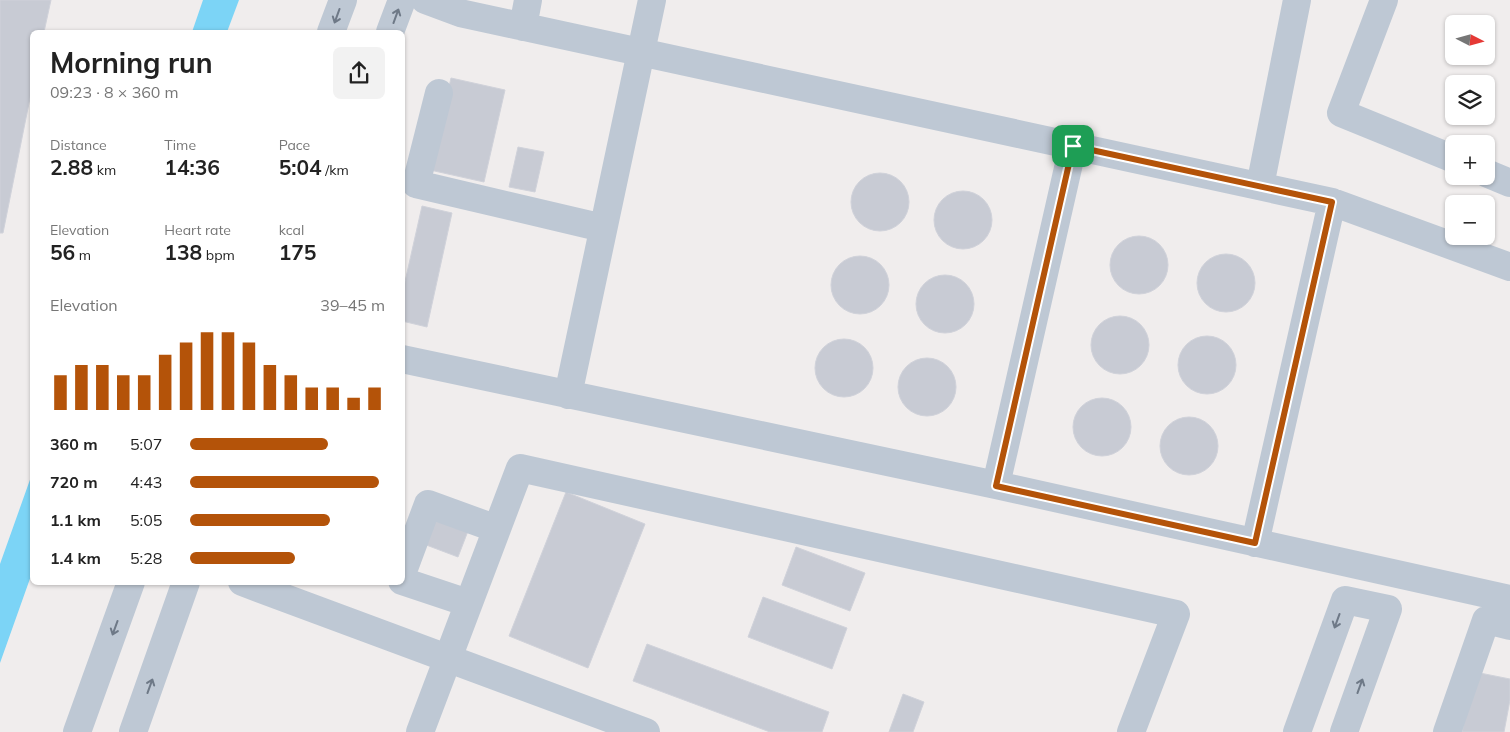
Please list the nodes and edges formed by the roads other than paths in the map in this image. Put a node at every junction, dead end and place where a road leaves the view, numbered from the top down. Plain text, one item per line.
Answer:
1 (343, 0) edge
2 (402, 0) edge
3 (425, 0) edge
4 (528, 0) edge
5 (652, 0) edge
6 (1298, 0) edge
7 (1384, 0) edge
8 (523, 26) junction
9 (332, 30) edge
10 (391, 30) edge
11 (640, 52) junction
12 (439, 93) dead end
13 (1073, 146) junction
14 (1445, 155) edge
15 (1495, 177) edge
16 (1510, 183) edge
17 (1260, 186) junction
18 (1332, 202) junction
19 (603, 228) junction
20 (1510, 267) edge
21 (405, 360) edge
22 (568, 395) junction
23 (996, 486) junction
24 (496, 529) junction
25 (1255, 543) junction
26 (405, 566) edge
27 (405, 582) edge
28 (130, 585) edge
29 (185, 585) edge
30 (257, 585) edge
31 (283, 590) edge
32 (1510, 599) edge
33 (468, 603) junction
34 (1510, 626) edge
35 (447, 658) junction
36 (77, 732) edge
37 (133, 732) edge
38 (420, 732) edge
39 (646, 732) edge
40 (1131, 732) edge
41 (1297, 732) edge
42 (1344, 732) edge
43 (1447, 732) edge

1 -> 9 street
10 -> 2 street
3 - 8 street
4 - 8 street
5 - 11 street
6 - 17 street
7 - 14 street
8 - 11 street
11 - 13 street
11 - 19 street
12 - 19 street
13 - 17 street
13 - 23 street
15 - 16 street
17 - 18 street
18 - 20 street
18 - 25 street
19 - 22 street
21 - 22 street
22 - 23 street
23 - 25 street
24 - 26 street
24 - 33 street
24 - 40 street
25 - 32 street
27 - 33 street
28 -> 36 street
37 -> 29 street
30 - 31 street
31 - 35 street
33 - 35 street
34 - 43 street
35 - 38 street
35 - 39 street
42 -> 41 street

